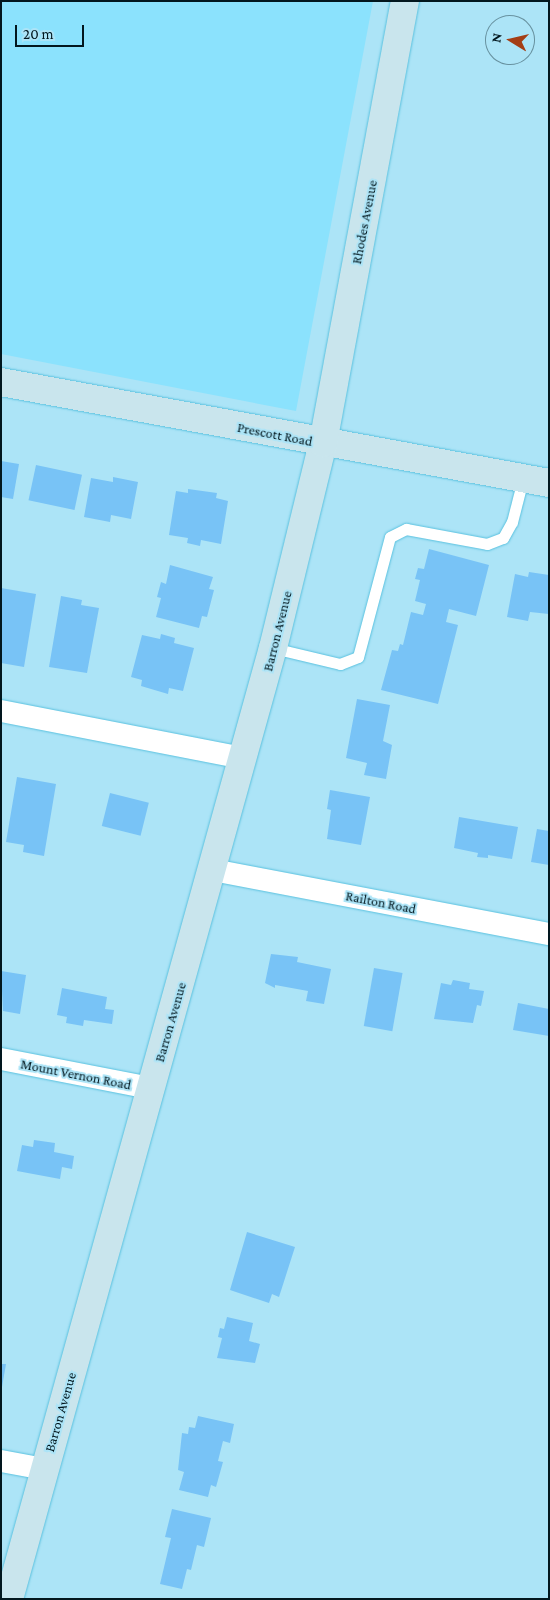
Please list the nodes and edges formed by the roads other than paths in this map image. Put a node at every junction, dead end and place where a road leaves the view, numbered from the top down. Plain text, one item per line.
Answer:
1 (405, 1) edge
2 (1, 382) edge
3 (323, 443) junction
4 (536, 481) edge
5 (273, 648) junction
6 (1, 711) edge
7 (244, 758) junction
8 (213, 870) junction
9 (549, 934) edge
10 (1, 1059) edge
11 (150, 1088) junction
12 (1, 1461) edge
13 (44, 1469) junction
14 (9, 1599) edge

1 - 3 main road, Rhodes Avenue
2 - 3 main road, Prescott Road
3 - 4 main road, Prescott Road
3 - 5 main road, Barron Avenue
4 - 5 lane
5 - 7 main road, Barron Avenue
6 - 7 street
7 - 8 main road, Barron Avenue
8 - 9 street, Railton Road
8 - 11 main road, Barron Avenue
10 - 11 street, Mount Vernon Road
11 - 13 main road, Barron Avenue
12 - 13 street
13 - 14 main road, Barron Avenue

